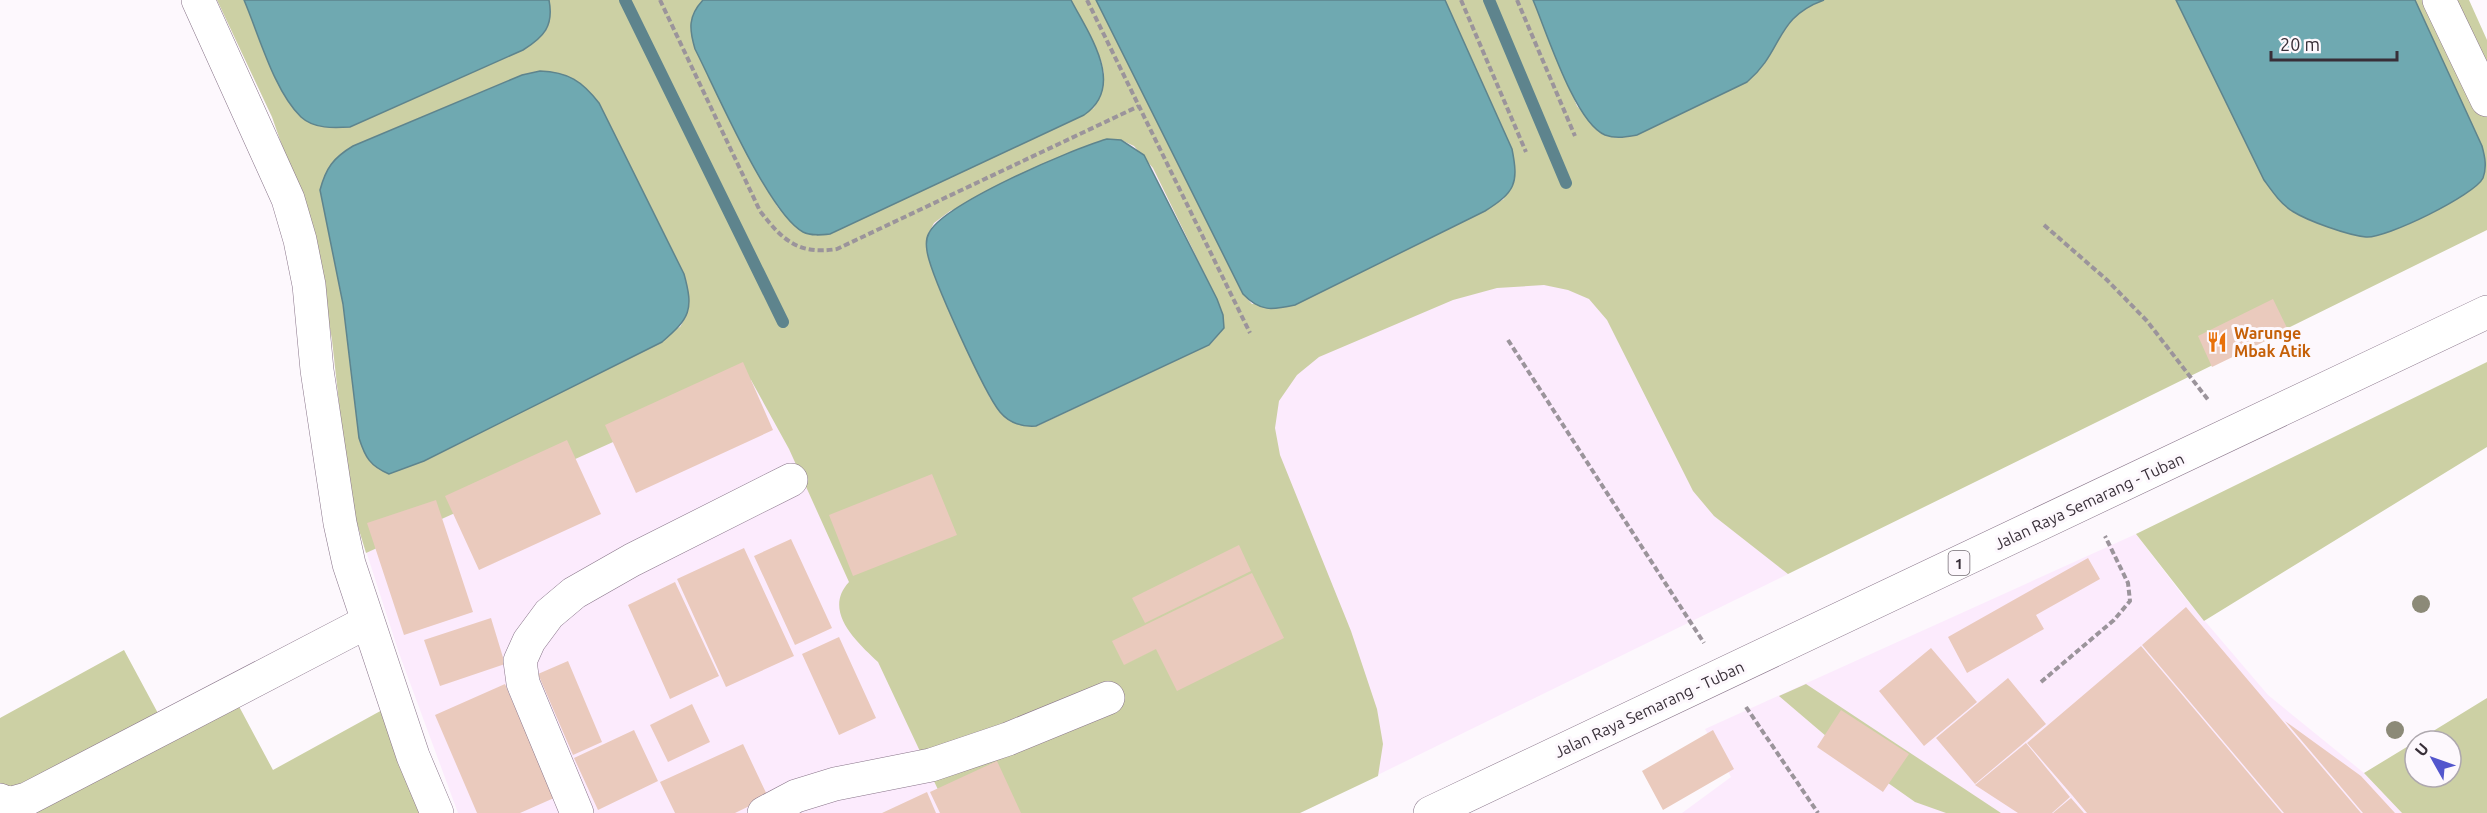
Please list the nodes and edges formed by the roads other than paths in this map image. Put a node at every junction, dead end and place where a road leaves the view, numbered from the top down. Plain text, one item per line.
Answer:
1 (198, 0) edge
2 (2439, 0) edge
3 (2487, 100) edge
4 (2487, 312) edge
5 (791, 480) dead end
6 (367, 622) junction
7 (1108, 698) dead end
8 (0, 800) edge
9 (437, 813) edge
10 (577, 813) edge
11 (764, 813) edge
12 (1430, 813) edge

1 - 6 main road
2 - 3 main road
4 - 12 main road, Jalan Raya Semarang - Tuban / 1
5 - 10 main road
6 - 8 main road
6 - 9 main road
7 - 11 main road

